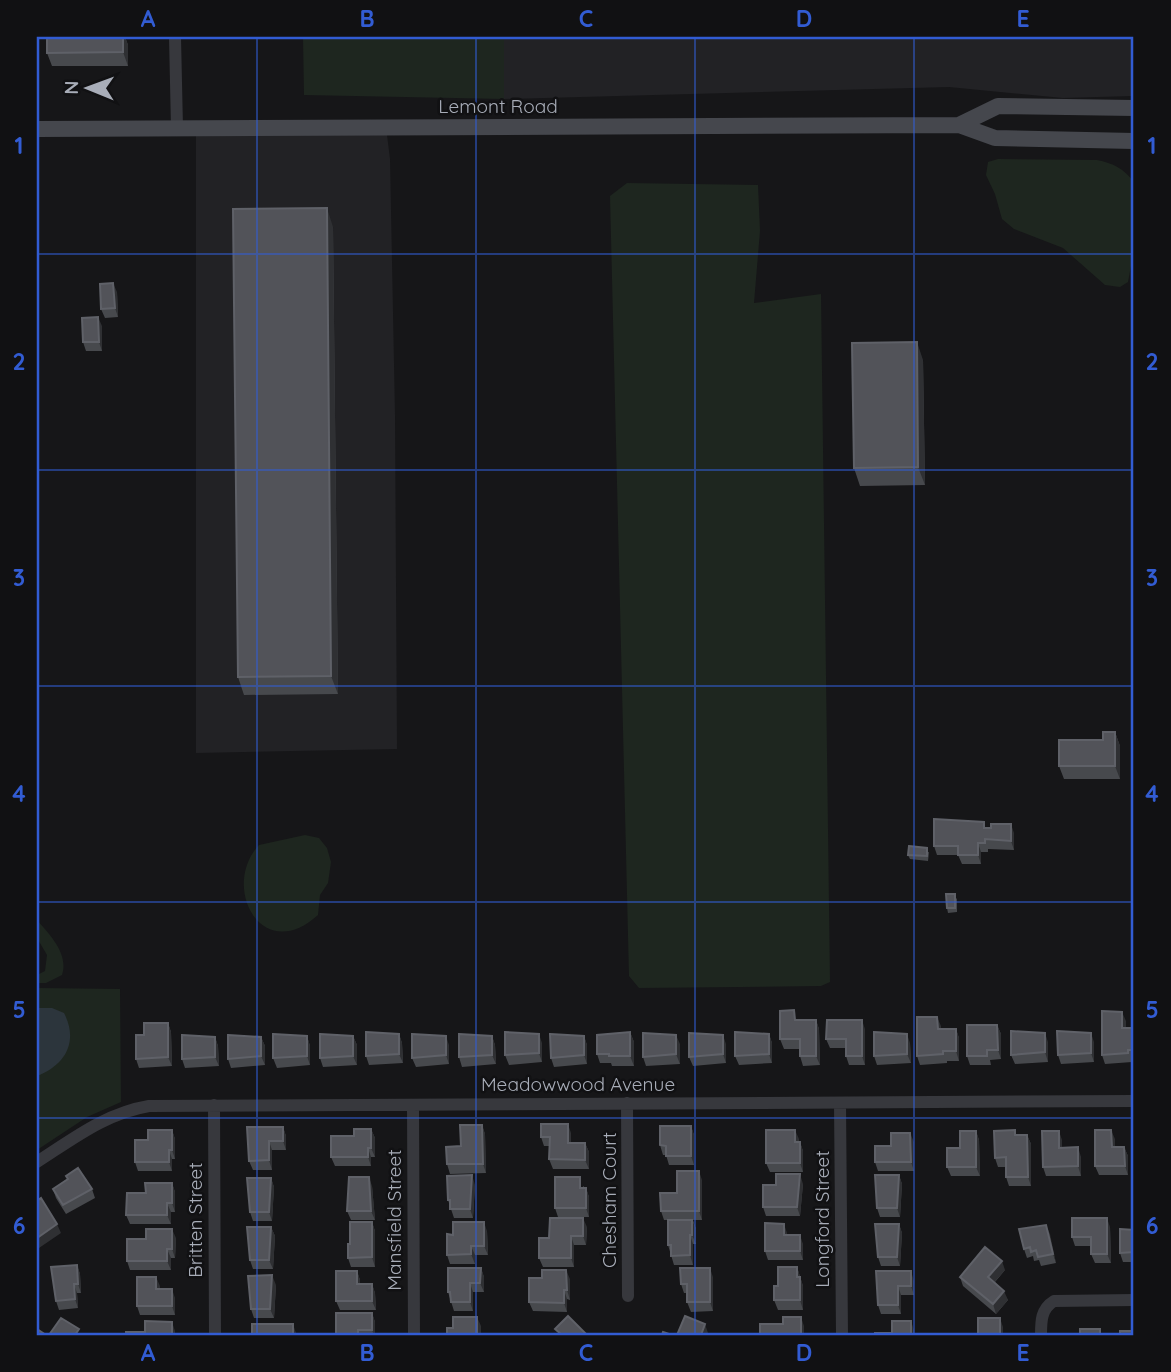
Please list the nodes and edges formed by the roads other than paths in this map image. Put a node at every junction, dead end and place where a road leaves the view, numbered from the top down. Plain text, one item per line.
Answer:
1 (174, 37) edge
2 (1134, 108) edge
3 (959, 125) junction
4 (177, 128) junction
5 (37, 129) edge
6 (1134, 141) edge
7 (1134, 1101) edge
8 (627, 1103) junction
9 (840, 1103) junction
10 (214, 1105) junction
11 (413, 1105) junction
12 (37, 1162) edge
13 (628, 1296) dead end
14 (1134, 1300) edge
15 (215, 1335) edge
16 (414, 1335) edge
17 (842, 1335) edge
18 (1041, 1335) edge

1 - 4 street
2 - 3 main road, Lemont Road
3 - 4 main road, Lemont Road
3 - 6 main road, Lemont Road
4 - 5 main road, Lemont Road
7 - 9 street, Meadowwood Avenue
8 - 9 street, Meadowwood Avenue
8 - 11 street, Meadowwood Avenue
8 - 13 street, Chesham Court
9 - 17 street, Longford Street
10 - 11 street, Meadowwood Avenue
10 - 12 street, Meadowwood Avenue
10 - 15 street, Britten Street
11 - 16 street, Mansfield Street
14 - 18 street

